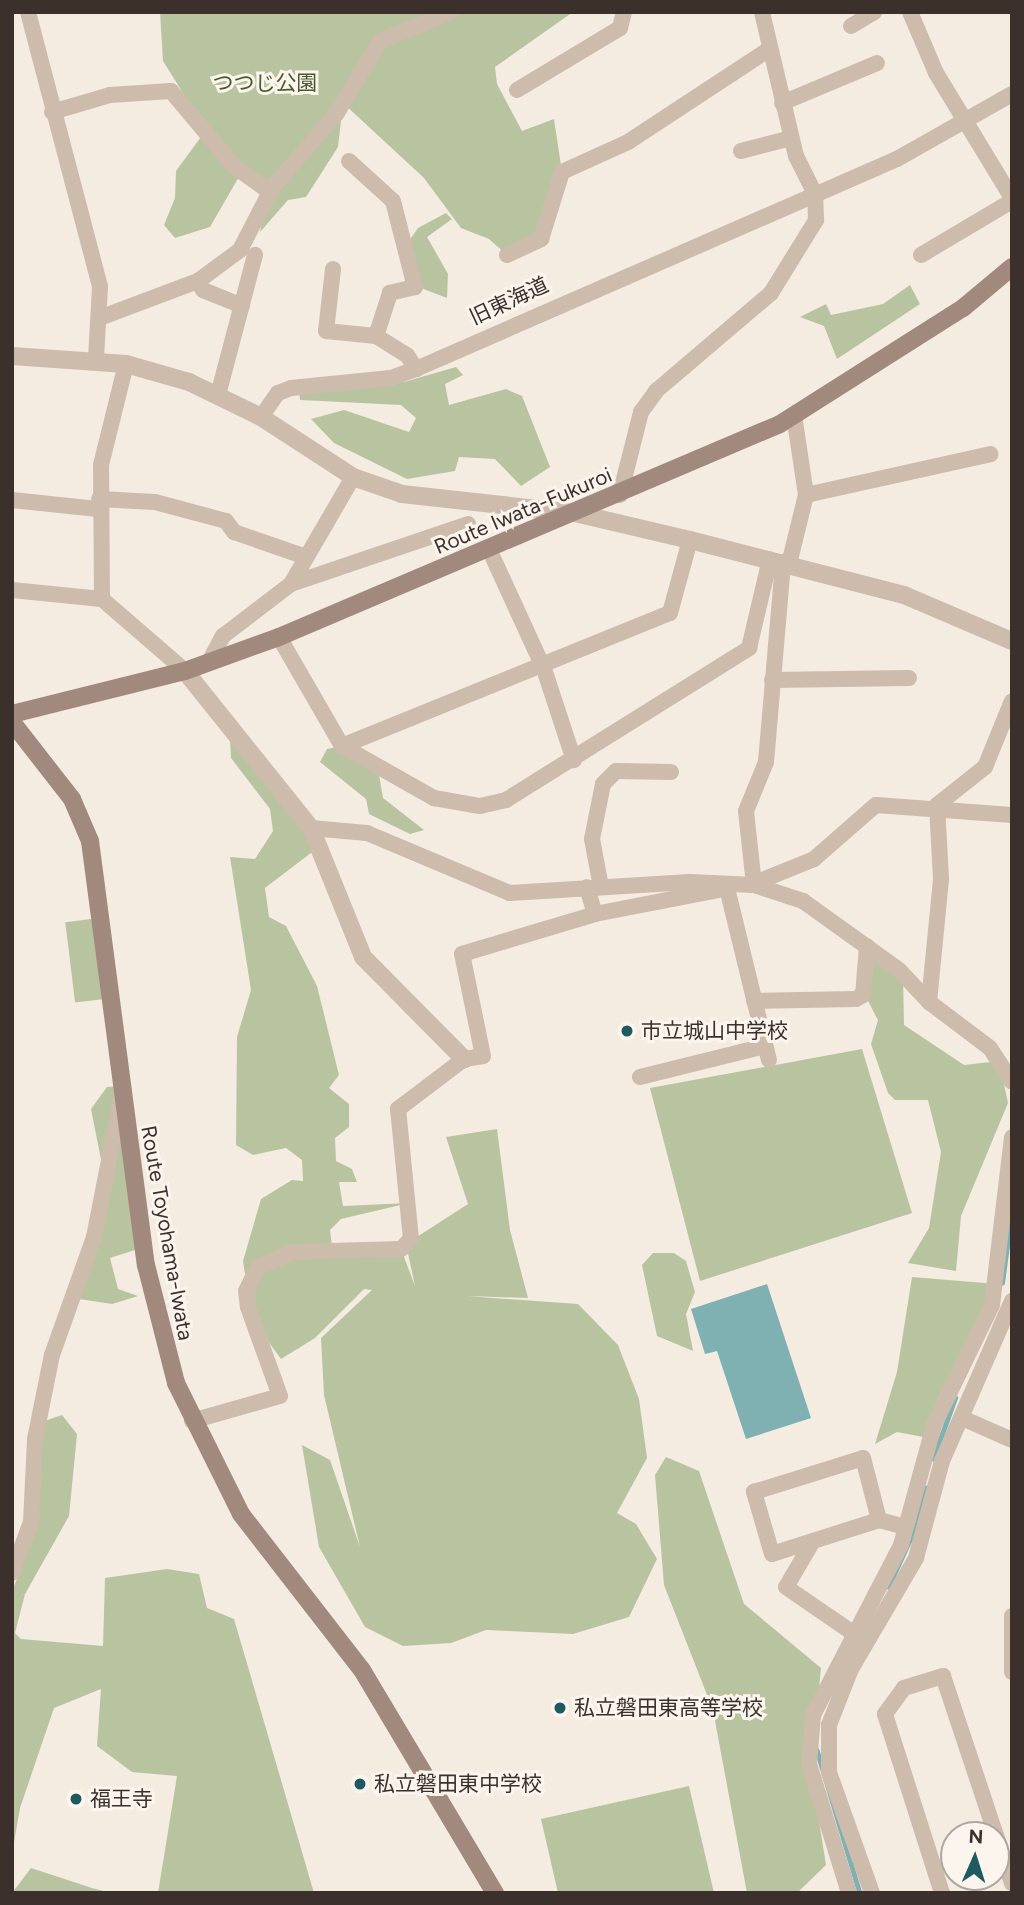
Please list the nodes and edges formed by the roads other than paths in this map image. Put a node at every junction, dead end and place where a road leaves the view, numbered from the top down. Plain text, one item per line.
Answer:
1 (28, 12) edge
2 (451, 12) edge
3 (624, 12) edge
4 (762, 12) edge
5 (874, 12) edge
6 (910, 12) edge
7 (851, 26) dead end
8 (768, 50) junction
9 (877, 63) dead end
10 (517, 90) dead end
11 (1012, 94) edge
12 (782, 103) junction
13 (52, 111) junction
14 (966, 124) junction
15 (791, 138) junction
16 (741, 151) dead end
17 (349, 161) dead end
18 (270, 191) junction
19 (815, 194) junction
20 (1012, 199) edge
21 (507, 254) dead end
22 (255, 255) dead end
23 (922, 255) dead end
24 (1012, 267) edge
25 (333, 269) dead end
26 (198, 281) junction
27 (242, 306) junction
28 (102, 317) junction
29 (376, 336) junction
30 (12, 356) edge
31 (96, 359) junction
32 (126, 364) junction
33 (416, 369) junction
34 (218, 395) junction
35 (794, 415) junction
36 (261, 417) junction
37 (991, 454) dead end
38 (353, 477) junction
39 (620, 495) junction
40 (806, 495) junction
41 (12, 500) edge
42 (99, 504) junction
43 (575, 513) junction
44 (468, 524) dead end
45 (691, 540) junction
46 (489, 549) junction
47 (306, 557) junction
48 (781, 562) junction
49 (291, 584) junction
50 (12, 590) edge
51 (102, 599) junction
52 (279, 636) junction
53 (1012, 641) edge
54 (209, 662) junction
55 (544, 669) junction
56 (185, 671) junction
57 (909, 678) dead end
58 (772, 680) junction
59 (1012, 701) edge
60 (12, 713) edge
61 (12, 722) edge
62 (342, 746) junction
63 (574, 760) junction
64 (671, 772) dead end
65 (937, 806) junction
66 (1012, 815) edge
67 (311, 828) junction
68 (754, 885) junction
69 (594, 887) junction
70 (727, 888) junction
71 (595, 914) junction
72 (867, 946) junction
73 (754, 1001) junction
74 (929, 1002) junction
75 (464, 1059) junction
76 (640, 1077) dead end
77 (1012, 1082) edge
78 (121, 1100) junction
79 (1012, 1137) edge
80 (1012, 1301) edge
81 (967, 1356) junction
82 (986, 1365) junction
83 (962, 1418) junction
84 (192, 1421) junction
85 (1012, 1440) edge
86 (879, 1520) junction
87 (905, 1527) junction
88 (813, 1541) junction
89 (12, 1573) edge
90 (1012, 1616) edge
91 (853, 1633) junction
92 (844, 1665) junction
93 (1012, 1672) edge
94 (991, 1821) edge
95 (940, 1887) edge
96 (495, 1893) edge
97 (849, 1893) edge
98 (872, 1893) edge

1 - 13 street
2 - 18 street
3 - 10 street
4 - 8 street
5 - 7 street
6 - 14 street
8 - 12 street
8 - 21 street
9 - 12 street
11 - 14 street, 旧東海道
12 - 15 street
13 - 18 street
13 - 28 street
14 - 19 street, 旧東海道
14 - 20 street
15 - 16 street
15 - 19 street
17 - 29 street
18 - 26 street
19 - 33 street, 旧東海道
19 - 39 street
20 - 23 street
22 - 27 street
24 - 35 main road, Route Iwata-Fukuroi
25 - 29 street
26 - 27 street
26 - 28 street
27 - 34 street
28 - 31 street
29 - 33 street
30 - 31 street
31 - 32 street
32 - 34 street
32 - 42 street
33 - 36 street, 旧東海道
34 - 36 street
35 - 39 main road, Route Iwata-Fukuroi
35 - 40 street
36 - 38 street
37 - 40 street
38 - 43 street
38 - 47 street
39 - 43 main road, Route Iwata-Fukuroi
40 - 48 street
41 - 42 street
42 - 47 street
42 - 51 street
43 - 45 street
43 - 46 main road, Route Iwata-Fukuroi
44 - 49 street
45 - 48 street
45 - 55 street
46 - 52 main road, Route Iwata-Fukuroi
46 - 55 street
47 - 49 street
48 - 53 street
48 - 58 street
48 - 63 street
49 - 54 street
50 - 51 street
51 - 56 street
52 - 54 main road, Route Iwata-Fukuroi
52 - 62 street
54 - 56 main road, Route Iwata-Fukuroi
55 - 62 street
55 - 63 street
56 - 60 main road, Route Iwata-Fukuroi
56 - 67 street
57 - 58 street
58 - 68 street
59 - 65 street
61 - 78 main road, Route Toyohama-Iwata
62 - 63 street
64 - 69 street
65 - 66 street
65 - 68 street
65 - 74 street
67 - 69 street
67 - 75 street
68 - 69 street
68 - 70 street
68 - 72 street
69 - 71 street
70 - 71 street
70 - 73 street
71 - 75 street
72 - 73 street
72 - 74 street
73 - 76 street
74 - 77 street
75 - 84 street
78 - 84 main road, Route Toyohama-Iwata
78 - 89 street
79 - 81 street
80 - 82 street
81 - 82 street
81 - 87 street
82 - 83 street
83 - 85 street
83 - 92 street
84 - 96 main road, Route Toyohama-Iwata
86 - 87 street
86 - 88 street
86 - 88 street
87 - 91 street
88 - 91 street
90 - 93 street
91 - 92 street
92 - 97 street
92 - 98 street
94 - 95 street

